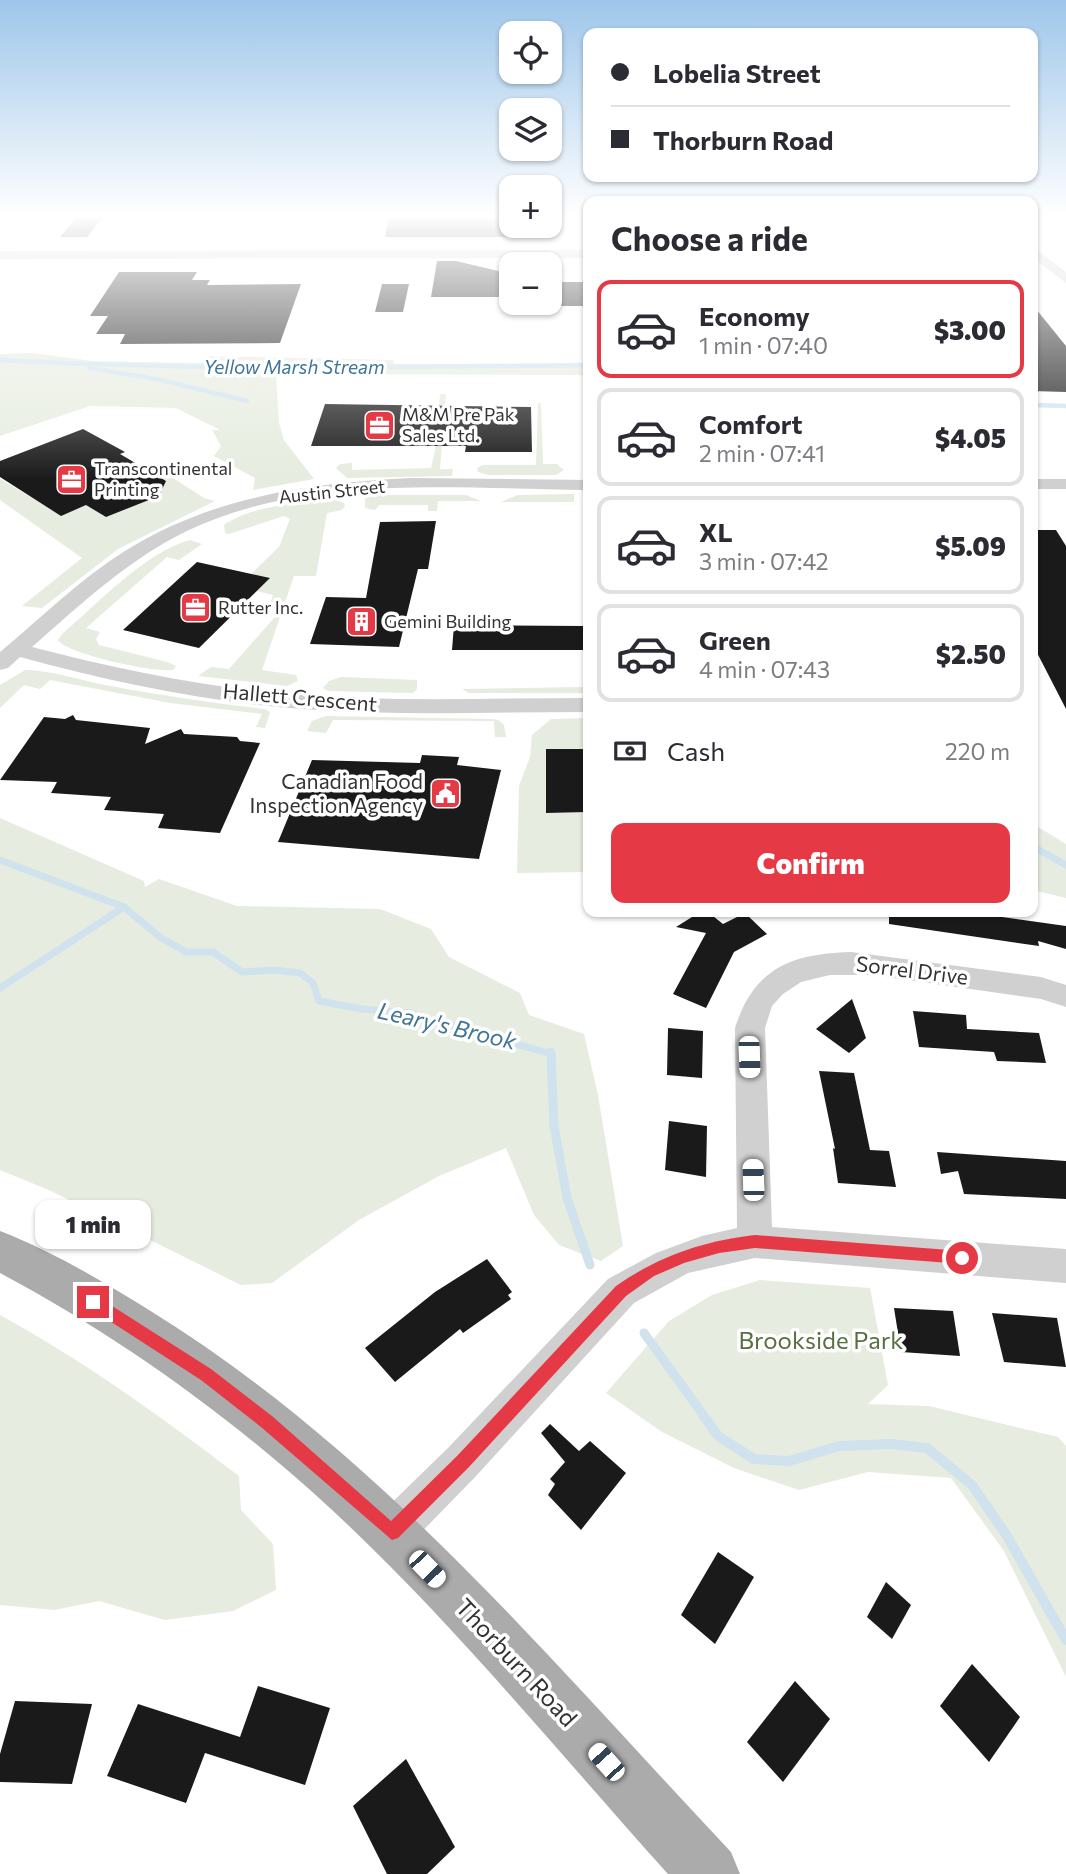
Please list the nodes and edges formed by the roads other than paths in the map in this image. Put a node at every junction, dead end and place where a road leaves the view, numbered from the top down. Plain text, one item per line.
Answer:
1 (1038, 484) edge
2 (1066, 484) edge
3 (583, 485) edge
4 (8, 656) edge
5 (583, 705) edge
6 (1066, 996) edge
7 (755, 1241) junction
8 (0, 1251) edge
9 (1066, 1266) edge
10 (392, 1532) junction
11 (709, 1874) edge

1 - 2 street
3 - 4 street, Austin Street
4 - 5 street, Hallett Crescent
6 - 7 street, Sorrel Drive
7 - 9 street
7 - 10 street
8 - 10 main road, Thorburn Road
10 - 11 main road, Thorburn Road

